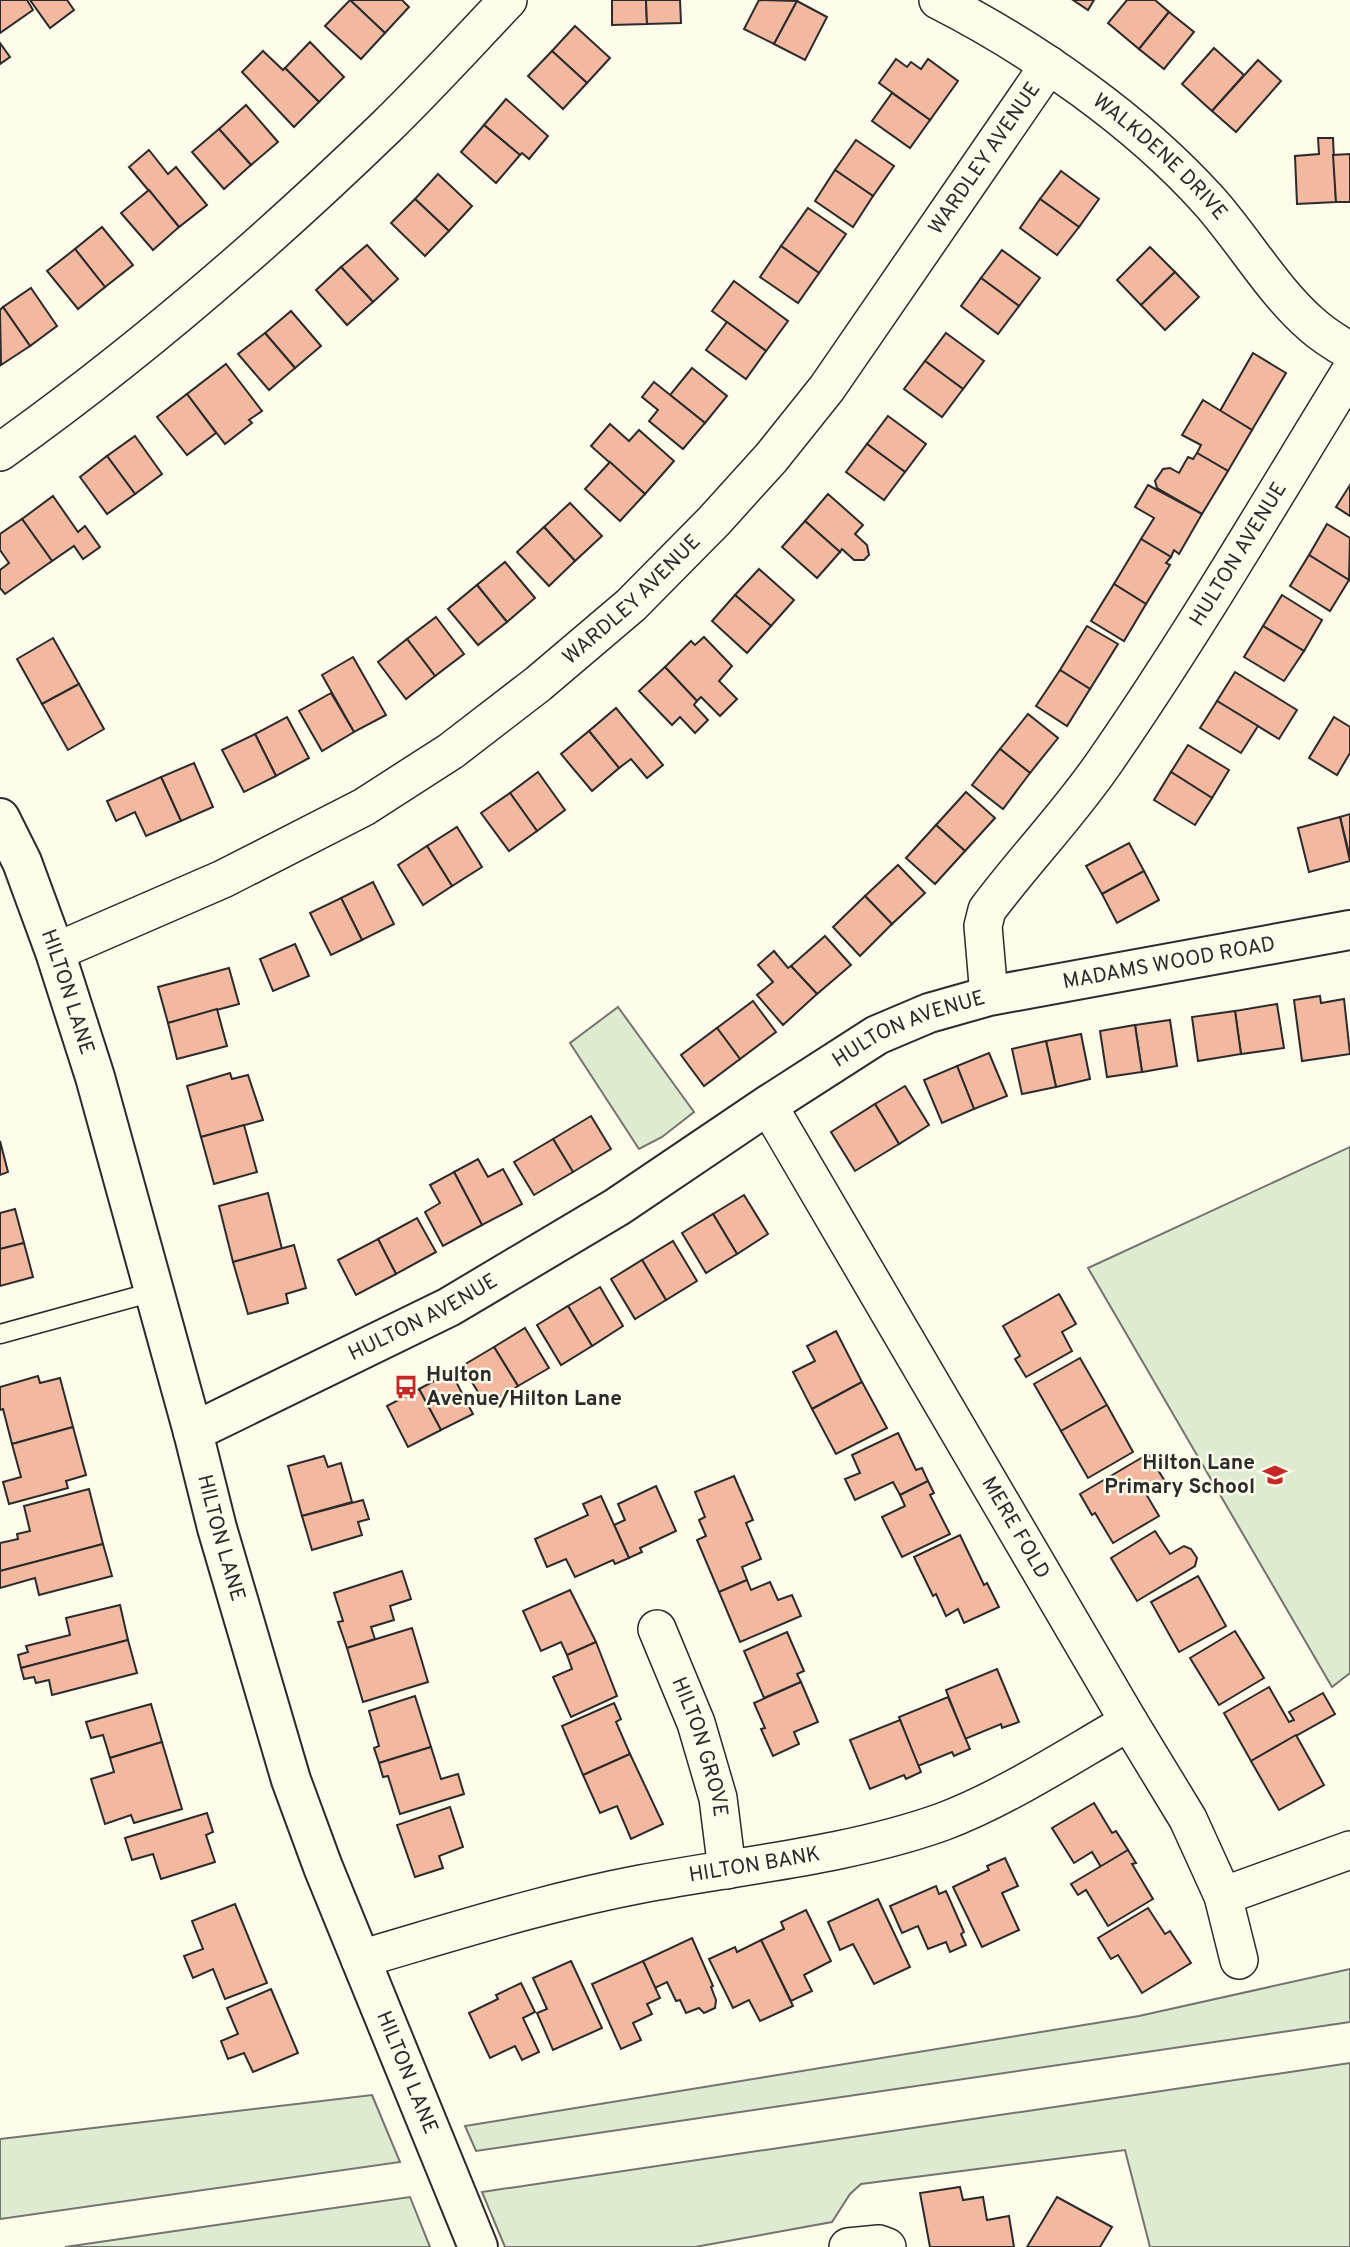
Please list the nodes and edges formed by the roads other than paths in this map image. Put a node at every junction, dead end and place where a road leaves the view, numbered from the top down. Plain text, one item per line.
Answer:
1 (508, 0) edge
2 (938, 0) edge
3 (1048, 65) junction
4 (1350, 351) edge
5 (1350, 372) edge
6 (0, 452) edge
7 (0, 818) edge
8 (1350, 930) edge
9 (55, 952) junction
10 (989, 996) junction
11 (768, 1105) junction
12 (153, 1292) junction
13 (0, 1334) edge
14 (194, 1432) junction
15 (657, 1629) dead end
16 (1129, 1722) junction
17 (1350, 1850) edge
18 (727, 1870) junction
19 (1223, 1896) junction
20 (360, 1959) junction
21 (1239, 1960) dead end
22 (478, 2247) edge
23 (848, 2247) edge
24 (887, 2247) edge

1 - 6 street
2 - 3 street, WALKDENE DRIVE
3 - 4 street, WALKDENE DRIVE
3 - 9 street, WARDLEY AVENUE
5 - 10 street, HULTON AVENUE
7 - 9 street, HILTON LANE
8 - 10 street, MADAMS WOOD ROAD
9 - 12 street, HILTON LANE
10 - 11 street, HULTON AVENUE
11 - 14 street, HULTON AVENUE
11 - 16 street, MERE FOLD
12 - 13 lane
12 - 14 street, HILTON LANE
14 - 20 street, HILTON LANE
15 - 18 street, HILTON GROVE
16 - 18 street, HILTON BANK
16 - 19 street, MERE FOLD
17 - 19 street
18 - 20 street, HILTON BANK
19 - 21 street, MERE FOLD
20 - 22 street, HILTON LANE
23 - 24 street

